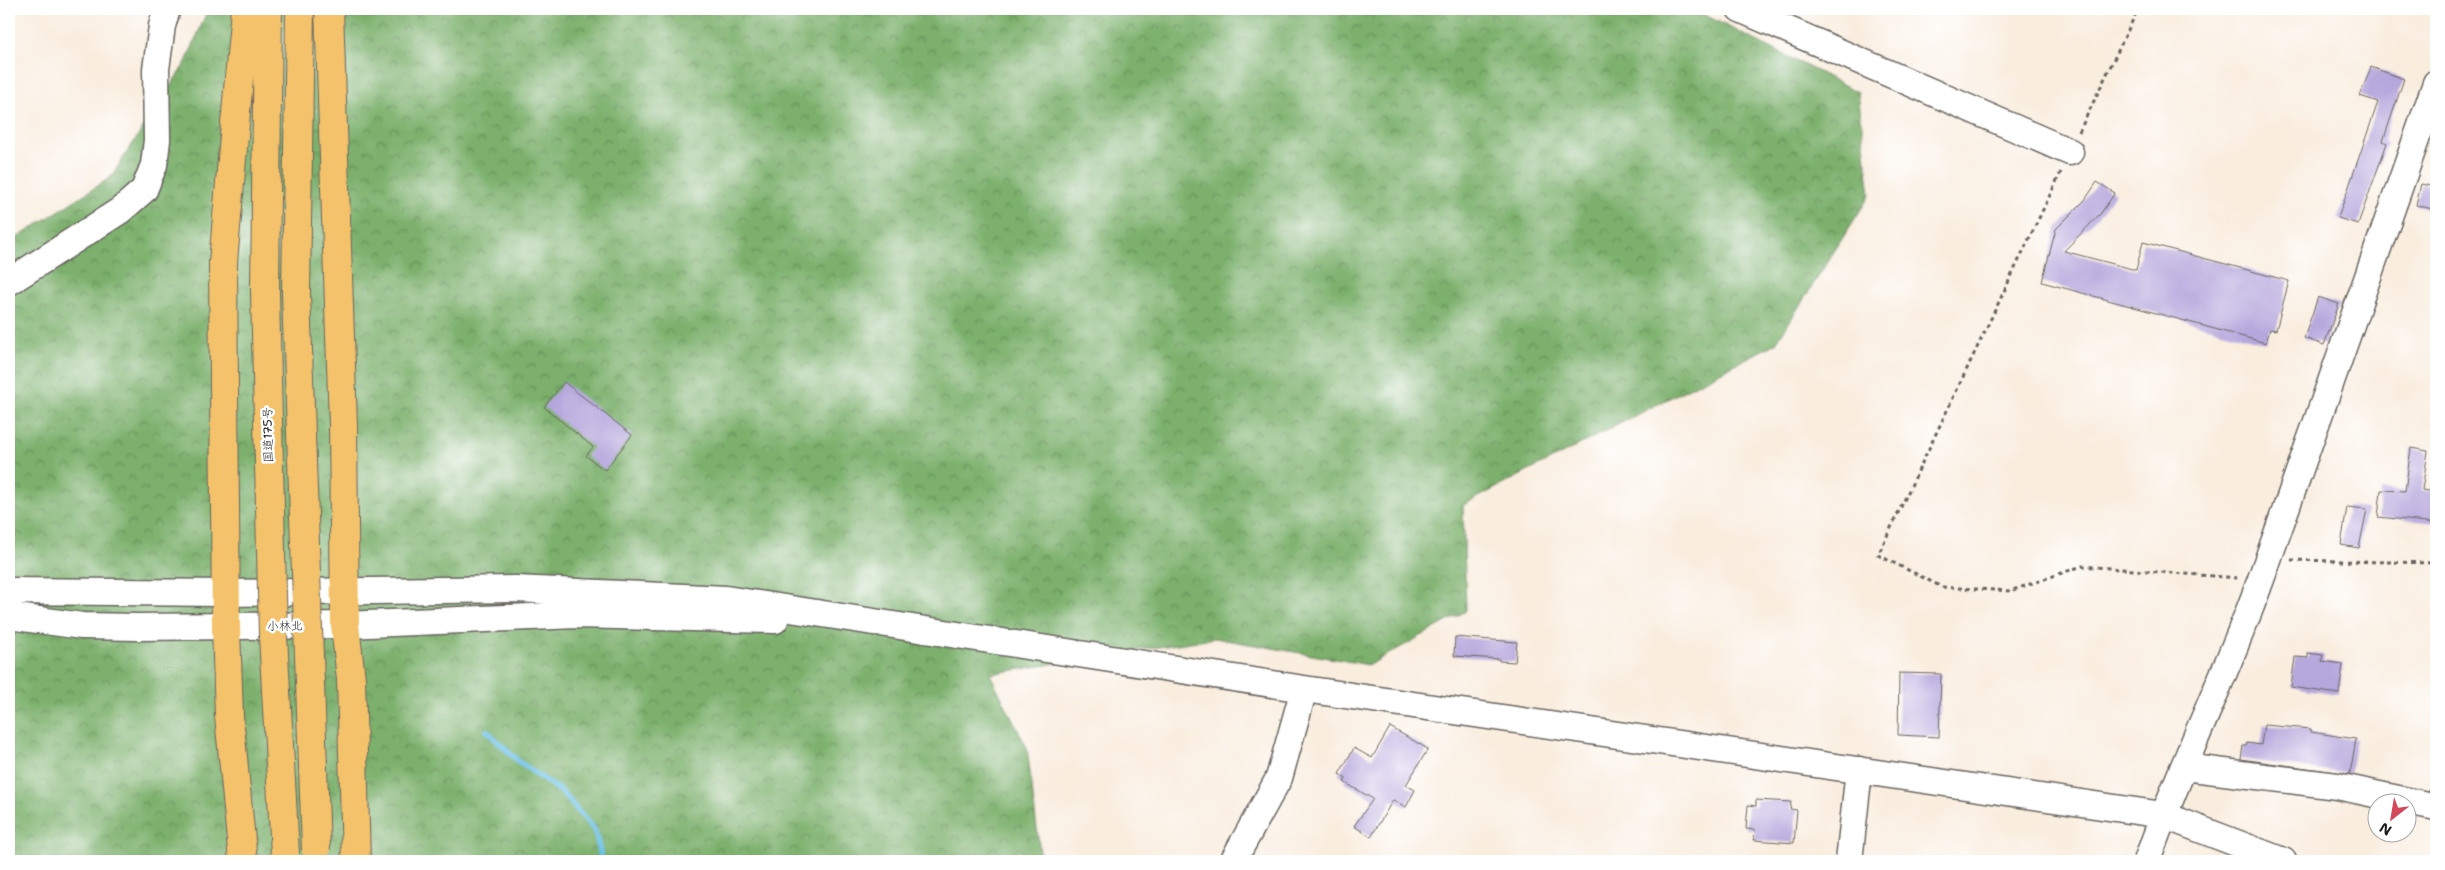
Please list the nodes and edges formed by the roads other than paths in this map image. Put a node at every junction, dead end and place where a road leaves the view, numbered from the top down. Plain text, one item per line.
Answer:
1 (167, 9) edge
2 (245, 9) edge
3 (268, 9) edge
4 (300, 9) edge
5 (329, 9) edge
6 (1740, 9) edge
7 (2436, 83) edge
8 (2070, 152) road end
9 (9, 282) edge
10 (345, 590) junction
11 (9, 591) edge
12 (225, 593) junction
13 (9, 616) edge
14 (345, 624) junction
15 (888, 624) junction
16 (226, 627) junction
17 (1304, 689) junction
18 (2184, 768) junction
19 (1859, 770) junction
20 (2436, 807) edge
21 (2163, 815) junction
22 (317, 855) edge
23 (285, 858) edge
24 (243, 861) edge
25 (356, 861) edge
26 (1233, 861) edge
27 (1849, 861) edge
28 (2147, 861) edge
29 (2284, 861) edge

1 - 9 street
2 - 12 highway
3 - 23 highway, 国道175号, bridge
4 - 22 highway, bridge
5 - 10 highway
6 - 8 street
7 - 18 street
10 - 12 street
10 - 14 highway
10 - 15 street
11 - 12 street
12 - 16 highway
13 - 16 street, 小林北
14 - 15 street, 小林北
14 - 16 street, 小林北
14 - 25 highway
15 - 17 street
16 - 24 highway
17 - 19 street
17 - 26 street
18 - 20 street
18 - 21 street
19 - 21 street
19 - 27 street
21 - 28 street
21 - 29 street

